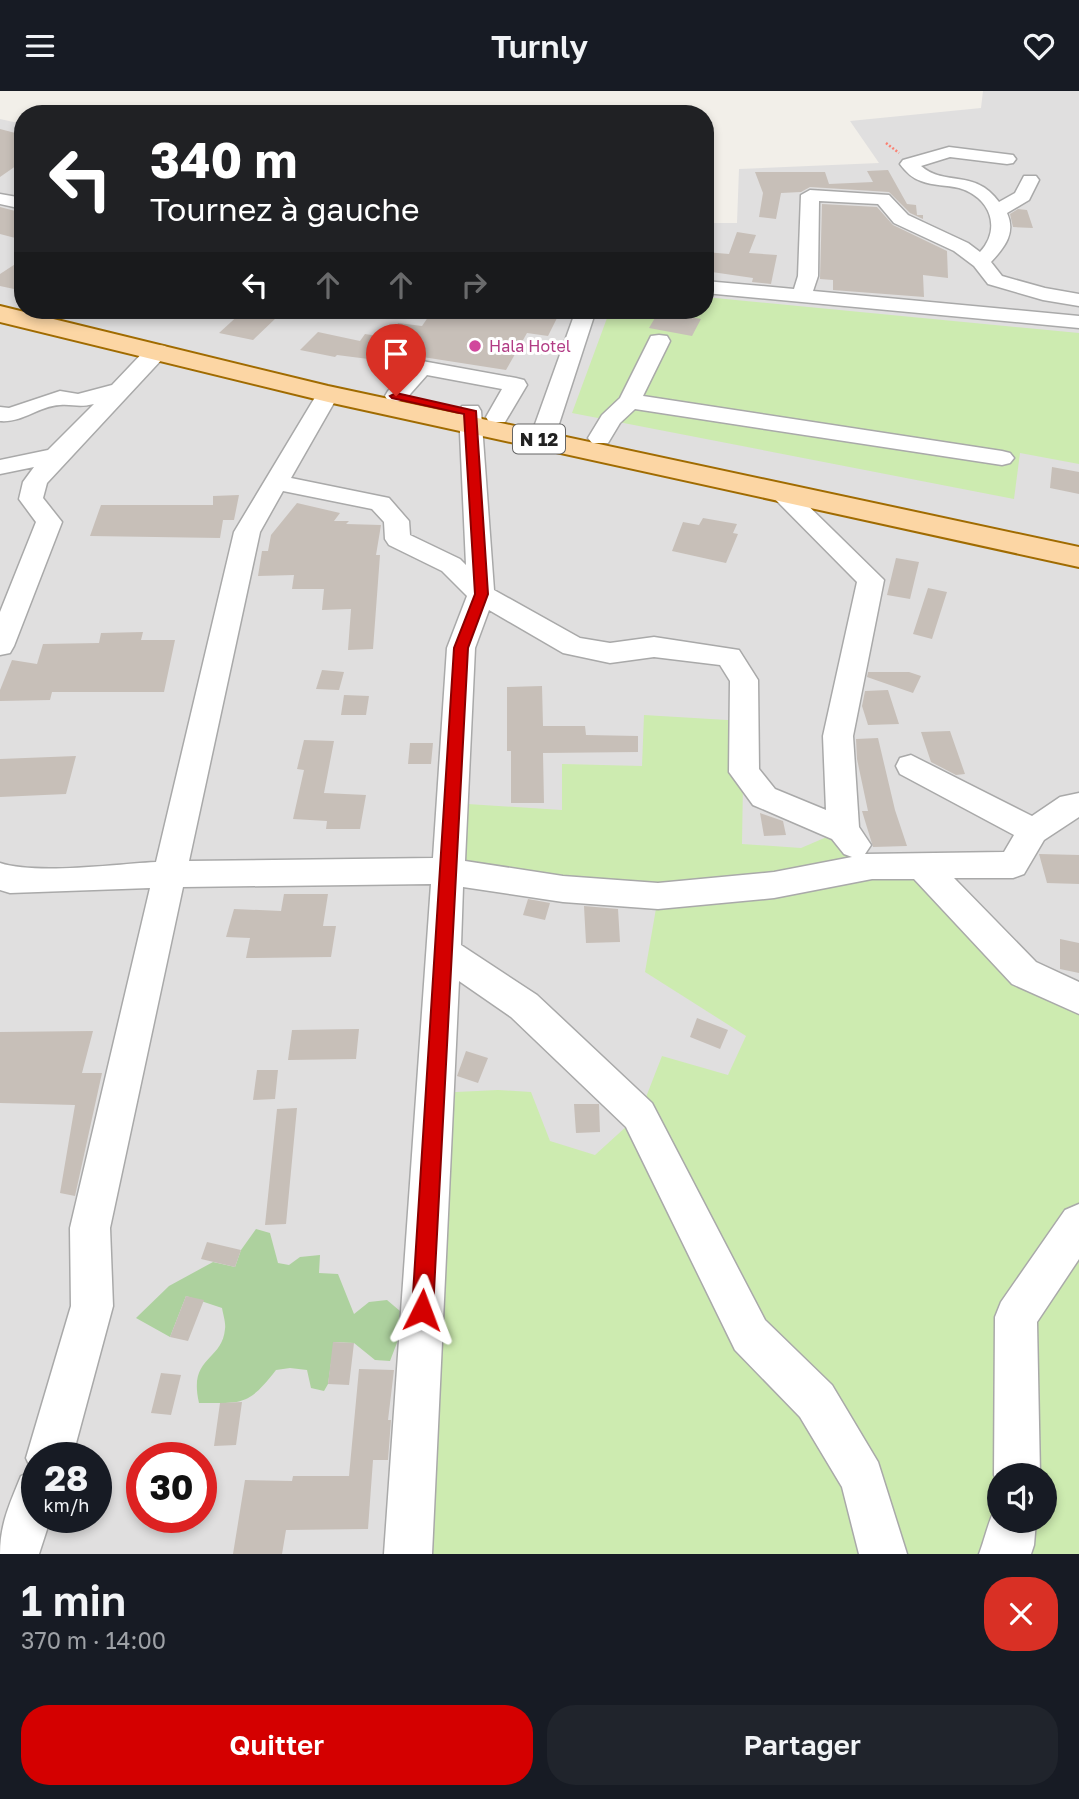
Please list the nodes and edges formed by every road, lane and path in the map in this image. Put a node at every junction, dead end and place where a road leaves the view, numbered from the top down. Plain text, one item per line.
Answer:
1 (1007, 159) dead end
2 (1030, 180) dead end
3 (997, 211) junction
4 (981, 262) junction
5 (995, 280) junction
6 (1079, 287) edge
7 (714, 288) edge
8 (802, 295) junction
9 (1053, 296) junction
10 (1079, 300) edge
11 (920, 307) junction
12 (21, 319) edge
13 (67, 319) edge
14 (583, 319) edge
15 (1079, 322) edge
16 (659, 341) dead end
17 (157, 351) junction
18 (120, 389) junction
19 (328, 394) junction
20 (396, 396) junction
21 (631, 401) junction
22 (0, 414) edge
23 (480, 418) junction
24 (546, 427) junction
25 (600, 438) junction
26 (56, 456) junction
27 (1002, 458) dead end
28 (0, 467) edge
29 (725, 472) junction
30 (0, 482) edge
31 (276, 482) junction
32 (779, 491) junction
33 (31, 499) junction
34 (1079, 539) edge
35 (1079, 557) edge
36 (481, 594) junction
37 (0, 646) edge
38 (911, 766) dead end
39 (1079, 805) edge
40 (843, 830) junction
41 (1033, 831) junction
42 (872, 866) junction
43 (922, 866) junction
44 (448, 870) junction
45 (170, 873) junction
46 (0, 876) edge
47 (444, 953) junction
48 (1079, 999) edge
49 (1079, 1224) edge
50 (54, 1442) edge
51 (1017, 1463) edge
52 (22, 1533) edge
53 (1012, 1533) edge
54 (15, 1554) edge
55 (408, 1554) edge
56 (883, 1554) edge
57 (1003, 1554) edge

1 - 3 street
2 - 3 street
3 - 4 street
4 - 5 street
4 - 8 street
5 - 9 street
5 - 11 street
6 - 9 street
7 - 8 street
8 - 11 street
9 - 10 street
11 - 15 street
12 - 17 main road, N 12
13 - 20 main road, N 12
14 - 24 street
16 - 21 street
17 - 18 street
17 - 19 main road, N 12
18 - 22 street
18 - 26 street
19 - 23 main road, N 12
19 - 31 street
20 - 23 main road, N 12
20 - 23 street
21 - 25 street
21 - 27 street
23 - 24 main road, N 12
23 - 29 main road, N 12
23 - 36 street
24 - 25 main road, N 12
25 - 29 main road, N 12
26 - 28 street
26 - 33 street
29 - 32 main road, N 12
29 - 34 main road, N 12
30 - 33 street
31 - 36 street
31 - 45 street
32 - 35 main road, N 12
32 - 40 street
33 - 37 street
36 - 40 street
36 - 44 street
38 - 41 street
39 - 41 street
40 - 42 street
41 - 43 street
42 - 43 street
42 - 44 street
43 - 48 street
44 - 45 street
44 - 47 street
45 - 46 street
45 - 50 street
47 - 55 street
47 - 56 street
49 - 51 street
52 - 54 street
53 - 57 street

